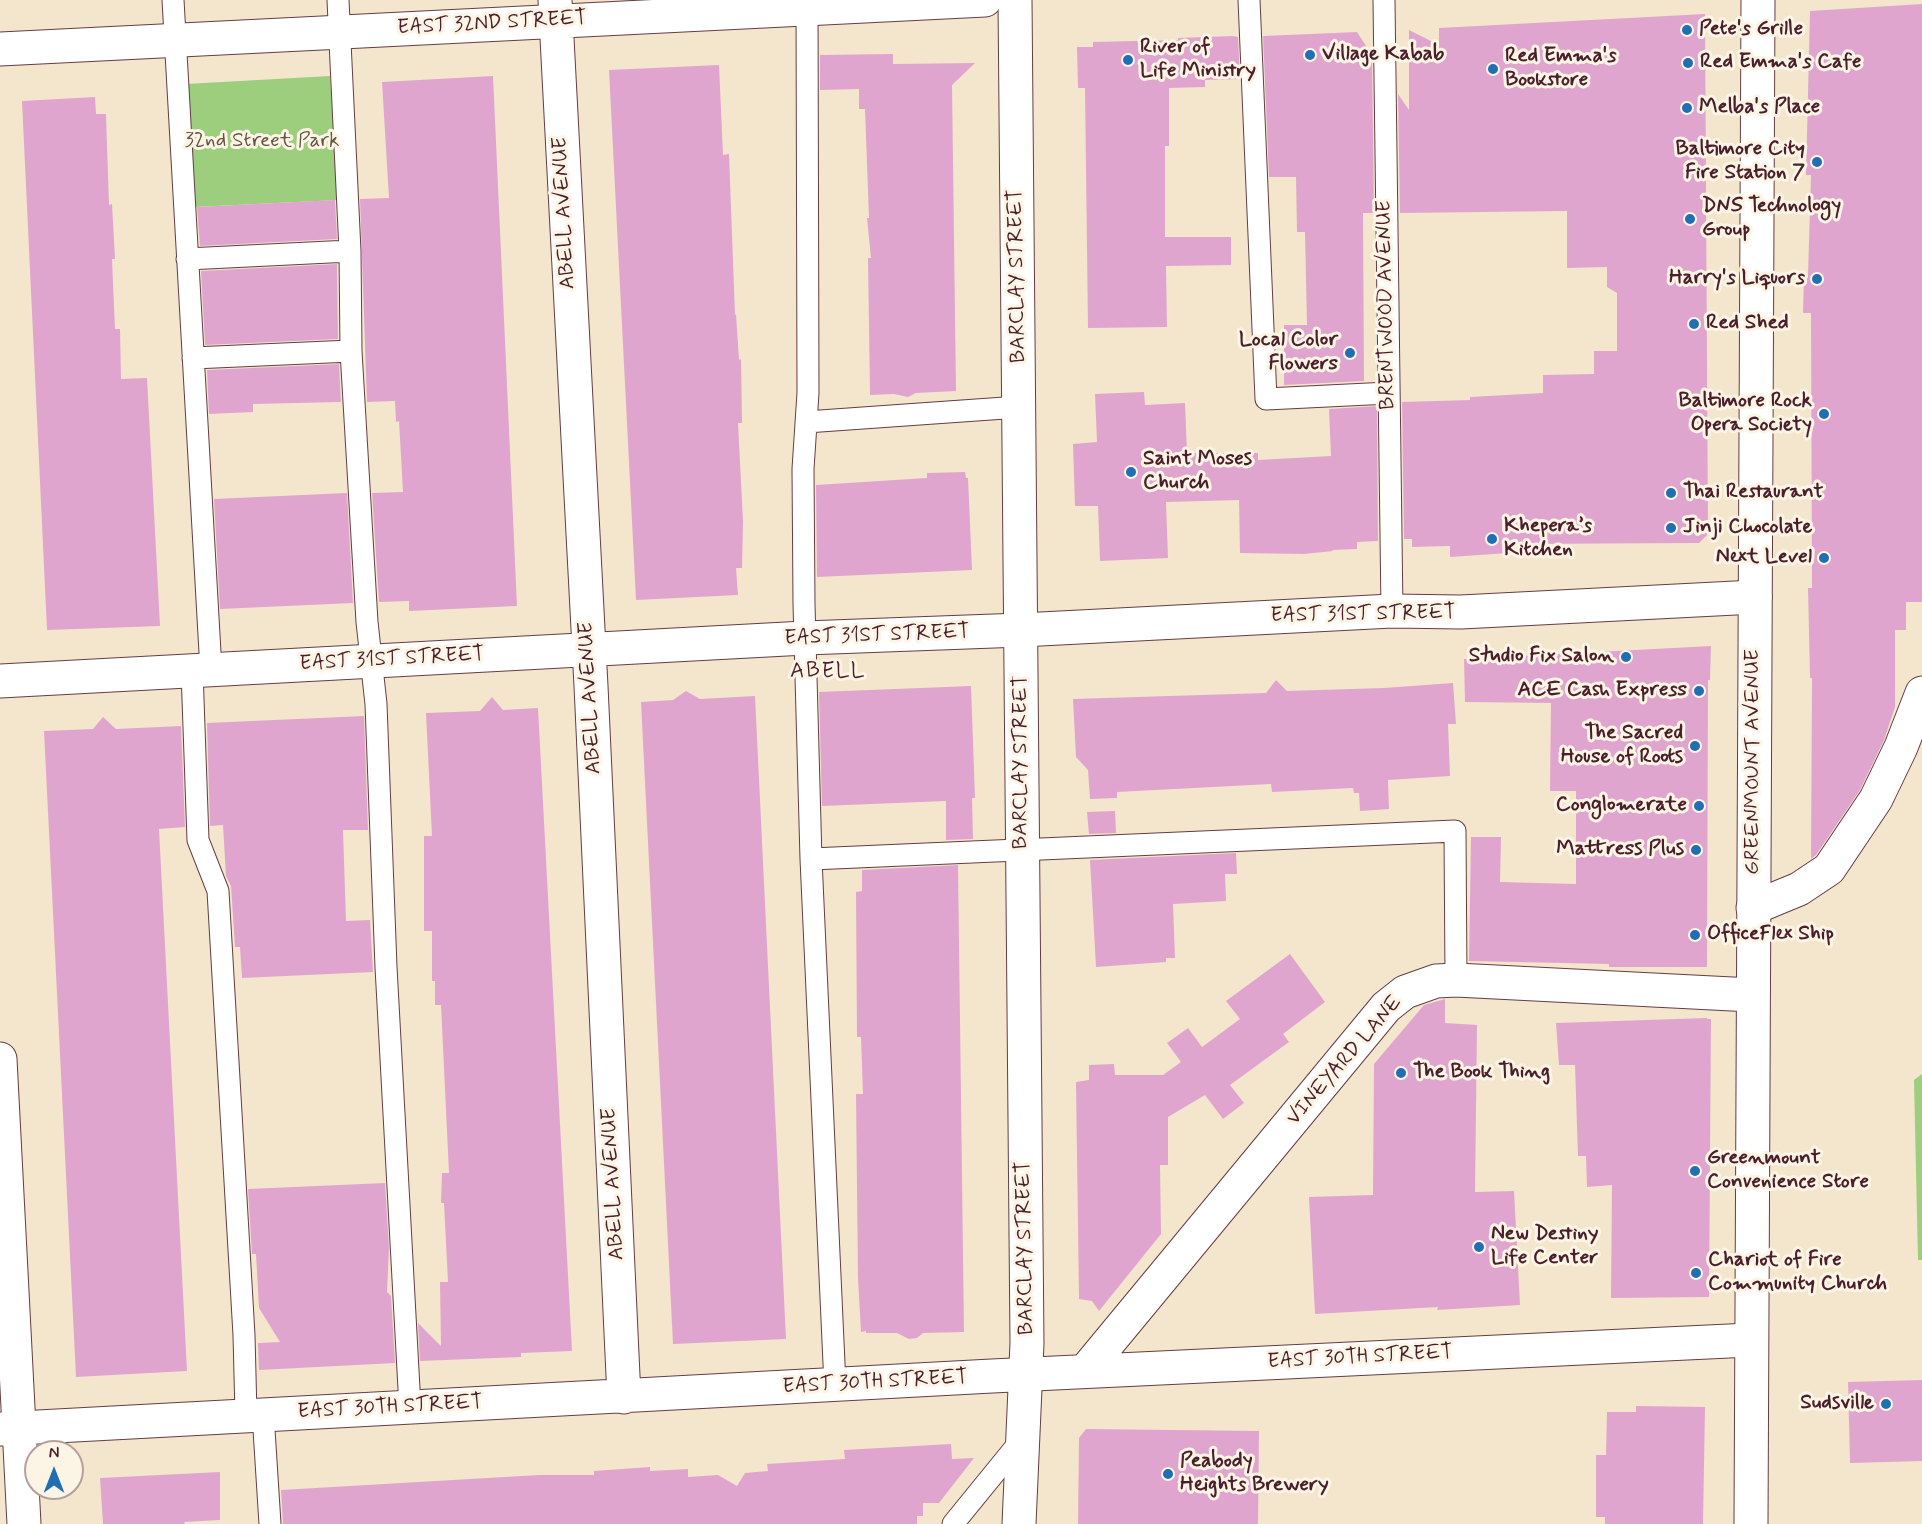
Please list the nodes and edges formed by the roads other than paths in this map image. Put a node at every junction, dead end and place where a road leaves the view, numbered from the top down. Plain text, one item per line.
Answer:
1 (173, 0) edge
2 (985, 0) edge
3 (1015, 0) edge
4 (1248, 0) edge
5 (1384, 0) edge
6 (1758, 0) edge
7 (807, 4) edge
8 (774, 5) edge
9 (556, 10) edge
10 (339, 16) edge
11 (175, 40) junction
12 (0, 49) edge
13 (350, 250) junction
14 (187, 259) junction
15 (351, 351) junction
16 (193, 358) junction
17 (1389, 393) junction
18 (1019, 407) junction
19 (806, 422) junction
20 (1755, 597) junction
21 (1392, 611) junction
22 (1021, 630) junction
23 (805, 638) junction
24 (589, 650) junction
25 (372, 662) junction
26 (201, 670) junction
27 (0, 681) edge
28 (1922, 693) edge
29 (1022, 849) junction
30 (811, 859) junction
31 (1753, 908) junction
32 (1456, 980) junction
33 (1752, 994) junction
34 (0, 1059) edge
35 (1750, 1340) junction
36 (1085, 1371) junction
37 (1027, 1374) junction
38 (835, 1385) junction
39 (624, 1397) junction
40 (410, 1407) junction
41 (254, 1415) junction
42 (10, 1429) edge
43 (1024, 1436) junction
44 (24, 1524) edge
45 (270, 1524) edge
46 (953, 1524) edge
47 (1019, 1524) edge
48 (1751, 1524) edge

1 - 11 lane
2 - 7 street, EAST 32ND STREET
3 - 18 street, BARCLAY STREET
4 - 17 lane
5 - 17 lane, BRENTWOOD AVENUE
6 - 20 street, GREENMOUNT AVENUE
7 - 8 street, EAST 32ND STREET
7 - 19 lane
8 - 9 street, EAST 32ND STREET
9 - 10 street, EAST 32ND STREET
9 - 24 street, ABELL AVENUE
10 - 11 street, EAST 32ND STREET
10 - 13 lane
11 - 12 street, EAST 32ND STREET
11 - 14 lane
13 - 14 lane
13 - 15 lane
14 - 16 lane
15 - 16 lane
15 - 25 lane
16 - 26 lane
17 - 21 lane, BRENTWOOD AVENUE
18 - 19 lane
18 - 22 street, BARCLAY STREET
19 - 23 lane
20 - 21 street, EAST 31ST STREET
20 - 31 street, GREENMOUNT AVENUE
21 - 22 street, EAST 31ST STREET
22 - 23 street, EAST 31ST STREET
22 - 29 street, BARCLAY STREET
23 - 24 street, EAST 31ST STREET
23 - 30 lane
24 - 25 street, EAST 31ST STREET
24 - 39 street, ABELL AVENUE
25 - 26 street, EAST 31ST STREET
25 - 40 lane
26 - 27 street, EAST 31ST STREET
26 - 41 lane
28 - 31 street
29 - 30 lane
29 - 32 lane
29 - 37 street, BARCLAY STREET
30 - 38 lane
31 - 33 street, GREENMOUNT AVENUE
32 - 33 street, VINEYARD LANE
32 - 36 street, VINEYARD LANE
33 - 35 street, GREENMOUNT AVENUE
34 - 42 street
35 - 36 street, EAST 30TH STREET
35 - 48 street, GREENMOUNT AVENUE
36 - 37 street, EAST 30TH STREET
37 - 38 street, EAST 30TH STREET
37 - 43 street, BARCLAY STREET
38 - 39 street, EAST 30TH STREET
39 - 40 street, EAST 30TH STREET
40 - 41 street, EAST 30TH STREET
41 - 42 street, EAST 30TH STREET
41 - 45 lane
42 - 44 street
43 - 46 lane
43 - 47 street, BARCLAY STREET

